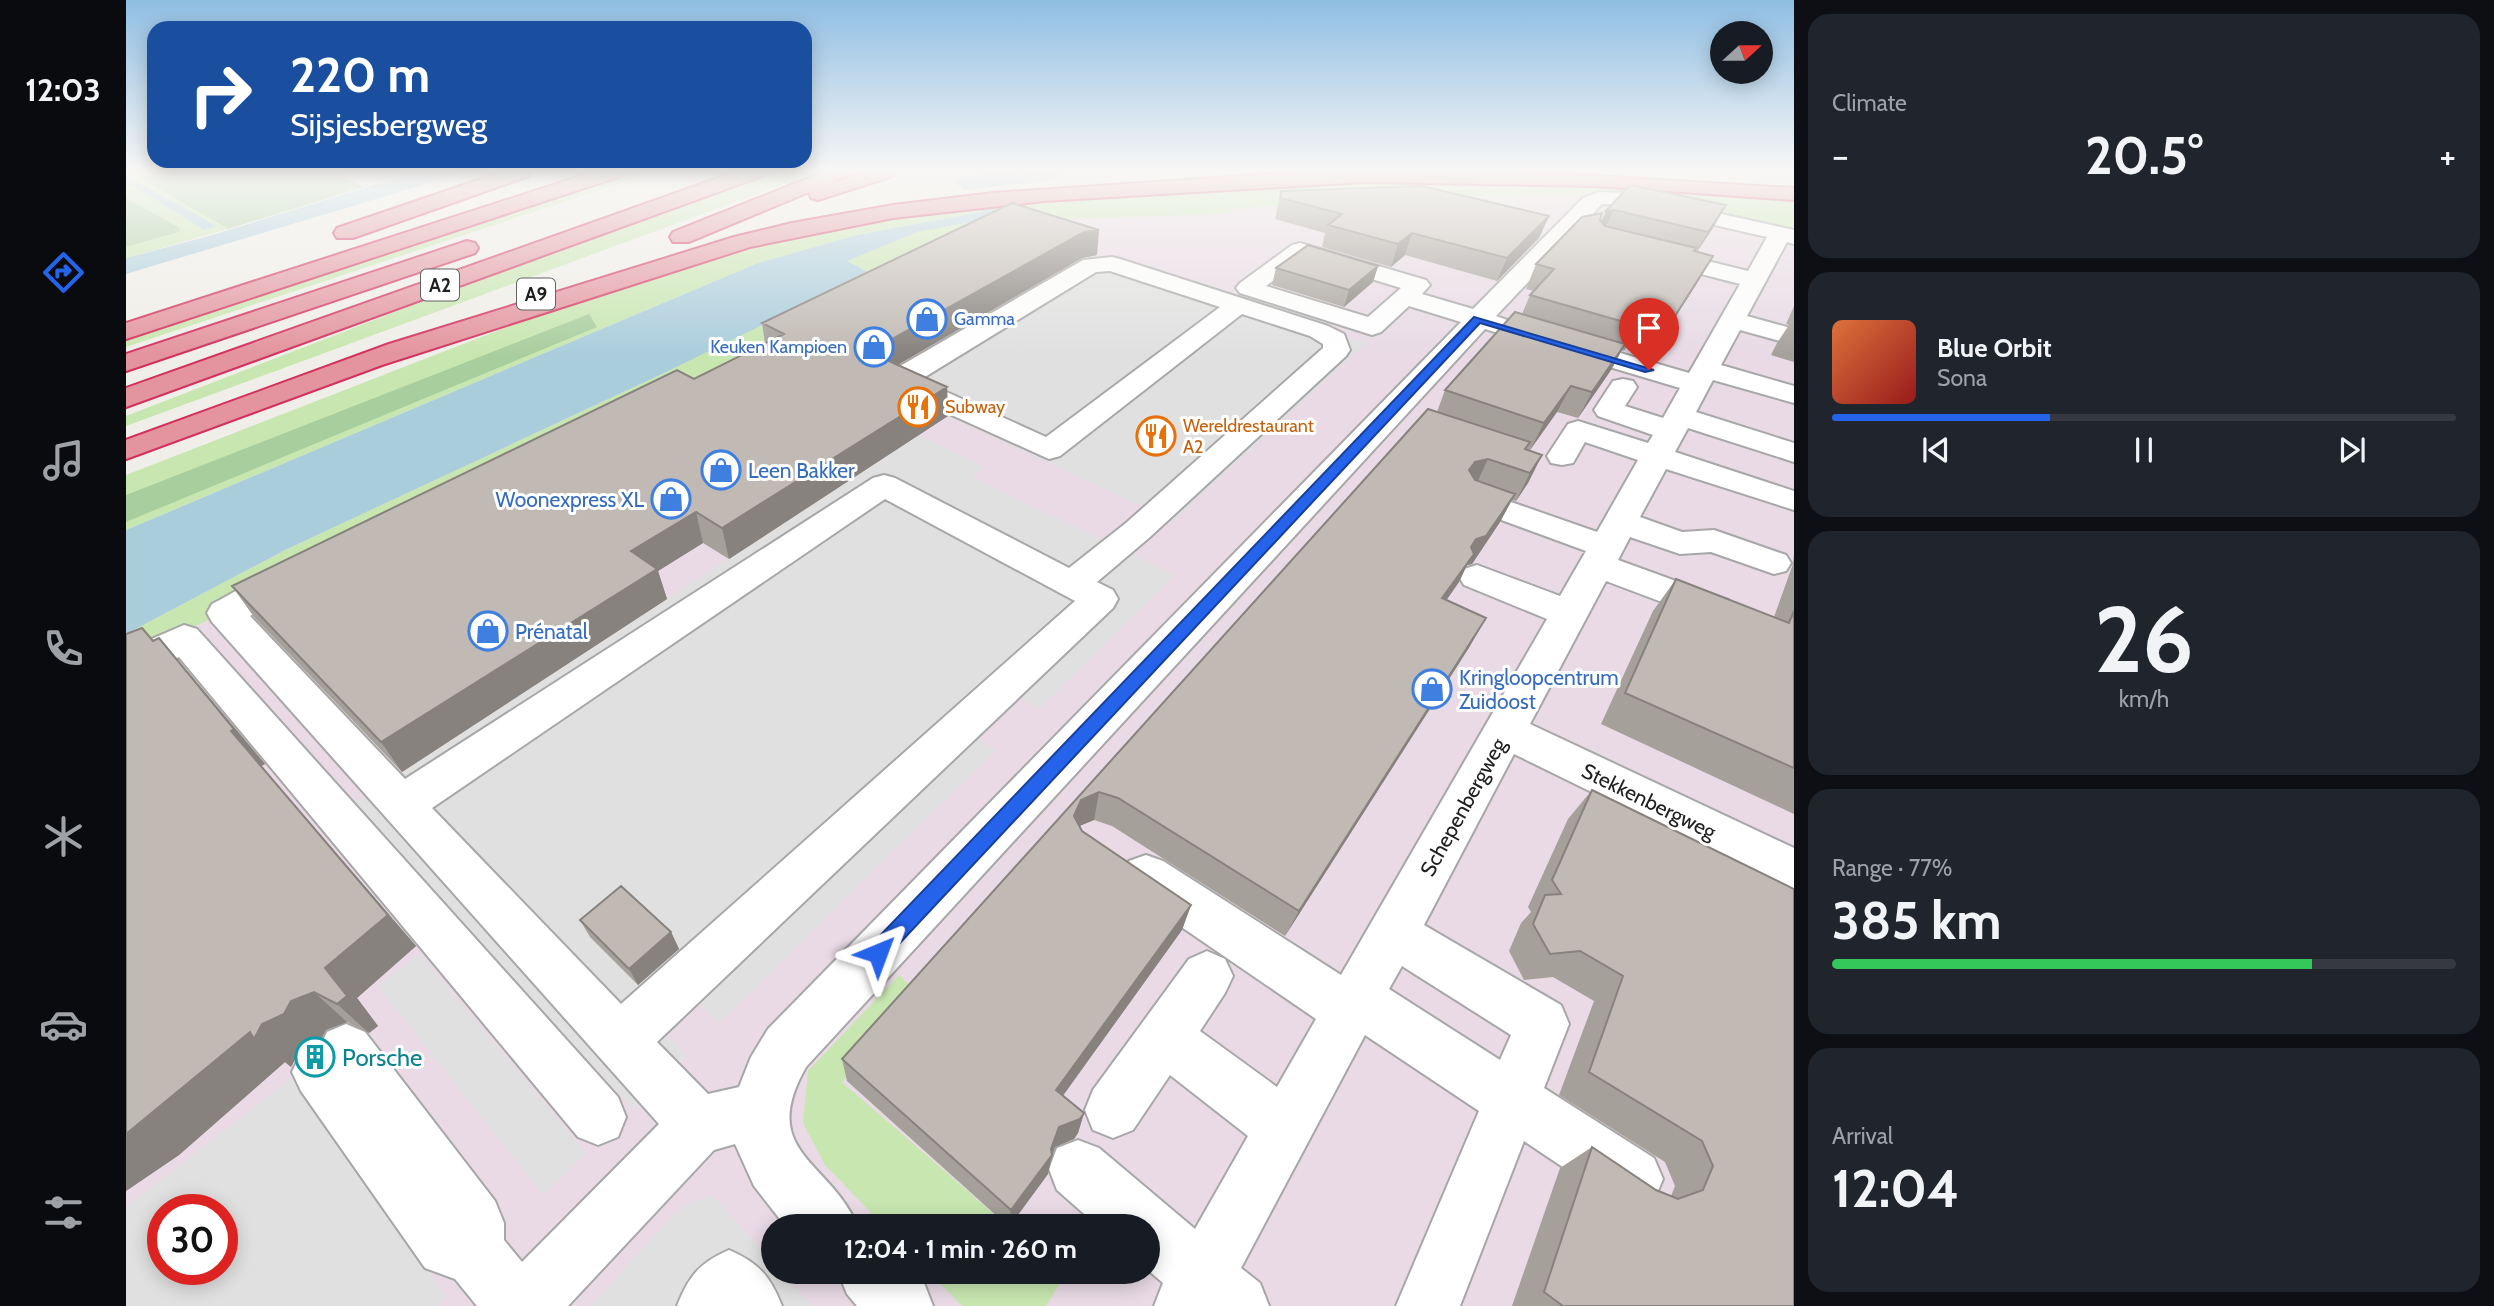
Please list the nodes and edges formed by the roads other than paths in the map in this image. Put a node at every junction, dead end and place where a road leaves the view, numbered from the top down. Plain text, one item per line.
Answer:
1 (350, 233) edge
2 (354, 233) edge
3 (427, 233) edge
4 (585, 233) edge
5 (692, 233) edge
6 (774, 233) edge
7 (1560, 233) edge
8 (1787, 235) edge
9 (494, 239) dead end
10 (1627, 249) edge
11 (1754, 280) junction
12 (1405, 297) junction
13 (1239, 305) junction
14 (1478, 319) junction
15 (1732, 320) junction
16 (126, 331) edge
17 (1517, 331) edge
18 (1794, 337) edge
19 (1543, 338) edge
20 (374, 359) junction
21 (126, 363) edge
22 (1623, 387) dead end
23 (1794, 395) edge
24 (126, 398) edge
25 (1682, 411) junction
26 (126, 450) edge
27 (1794, 453) edge
28 (1552, 465) dead end
29 (1474, 499) edge
30 (1792, 501) dead end
31 (1608, 545) junction
32 (1774, 563) dead end
33 (324, 564) edge
34 (1477, 577) dead end
35 (1072, 584) junction
36 (1570, 614) junction
37 (1740, 618) edge
38 (126, 667) edge
39 (1505, 731) junction
40 (401, 805) junction
41 (1106, 850) edge
42 (1794, 870) edge
43 (1393, 933) junction
44 (1207, 976) dead end
45 (1353, 1004) junction
46 (1164, 1037) junction
47 (619, 1041) junction
48 (333, 1061) dead end
49 (1511, 1099) junction
50 (760, 1110) junction
51 (1113, 1111) dead end
52 (597, 1117) dead end
53 (698, 1125) junction
54 (1285, 1128) junction
55 (1078, 1168) dead end
56 (1643, 1185) edge
57 (815, 1214) edge
58 (1131, 1214) edge
59 (1160, 1242) edge
60 (880, 1284) edge
61 (1209, 1296) edge
62 (1437, 1302) edge
63 (517, 1306) edge
64 (524, 1306) edge
65 (709, 1306) edge
66 (750, 1306) edge
67 (901, 1306) edge

1 - 2 highway
3 - 16 highway
4 - 24 highway, A2
5 - 20 highway, A9
6 - 20 highway, A9
7 - 14 street
8 - 11 street, Schepenbergweg
9 - 21 highway, A2
10 - 11 street
11 - 15 street, Schepenbergweg
12 - 12 street
12 - 14 street
13 - 13 street
13 - 35 street
14 - 17 street
14 - 50 street
15 - 18 street
15 - 25 street, Schepenbergweg
19 - 25 street
20 - 26 highway, A9
22 - 25 street
23 - 25 street
25 - 27 street
25 - 28 street
25 - 30 street
25 - 31 street, Schepenbergweg
29 - 31 street
31 - 32 street
31 - 36 street, Schepenbergweg
31 - 37 street
33 - 40 street
34 - 36 street
35 - 40 street
35 - 47 street
36 - 39 street, Schepenbergweg
38 - 52 street
39 - 42 street, Stekkenbergweg
39 - 43 street, Schepenbergweg
40 - 47 street
41 - 45 street
43 - 45 street, Schepenbergweg
43 - 49 street
44 - 46 street
45 - 49 street
45 - 54 street, Schepenbergweg
46 - 51 street
46 - 54 street
47 - 53 street
48 - 63 street
49 - 56 street
49 - 62 street
50 - 53 street
50 - 57 street
53 - 64 street
54 - 61 street, Schepenbergweg
55 - 58 street
59 - 61 street
60 - 67 street
65 - 66 street

